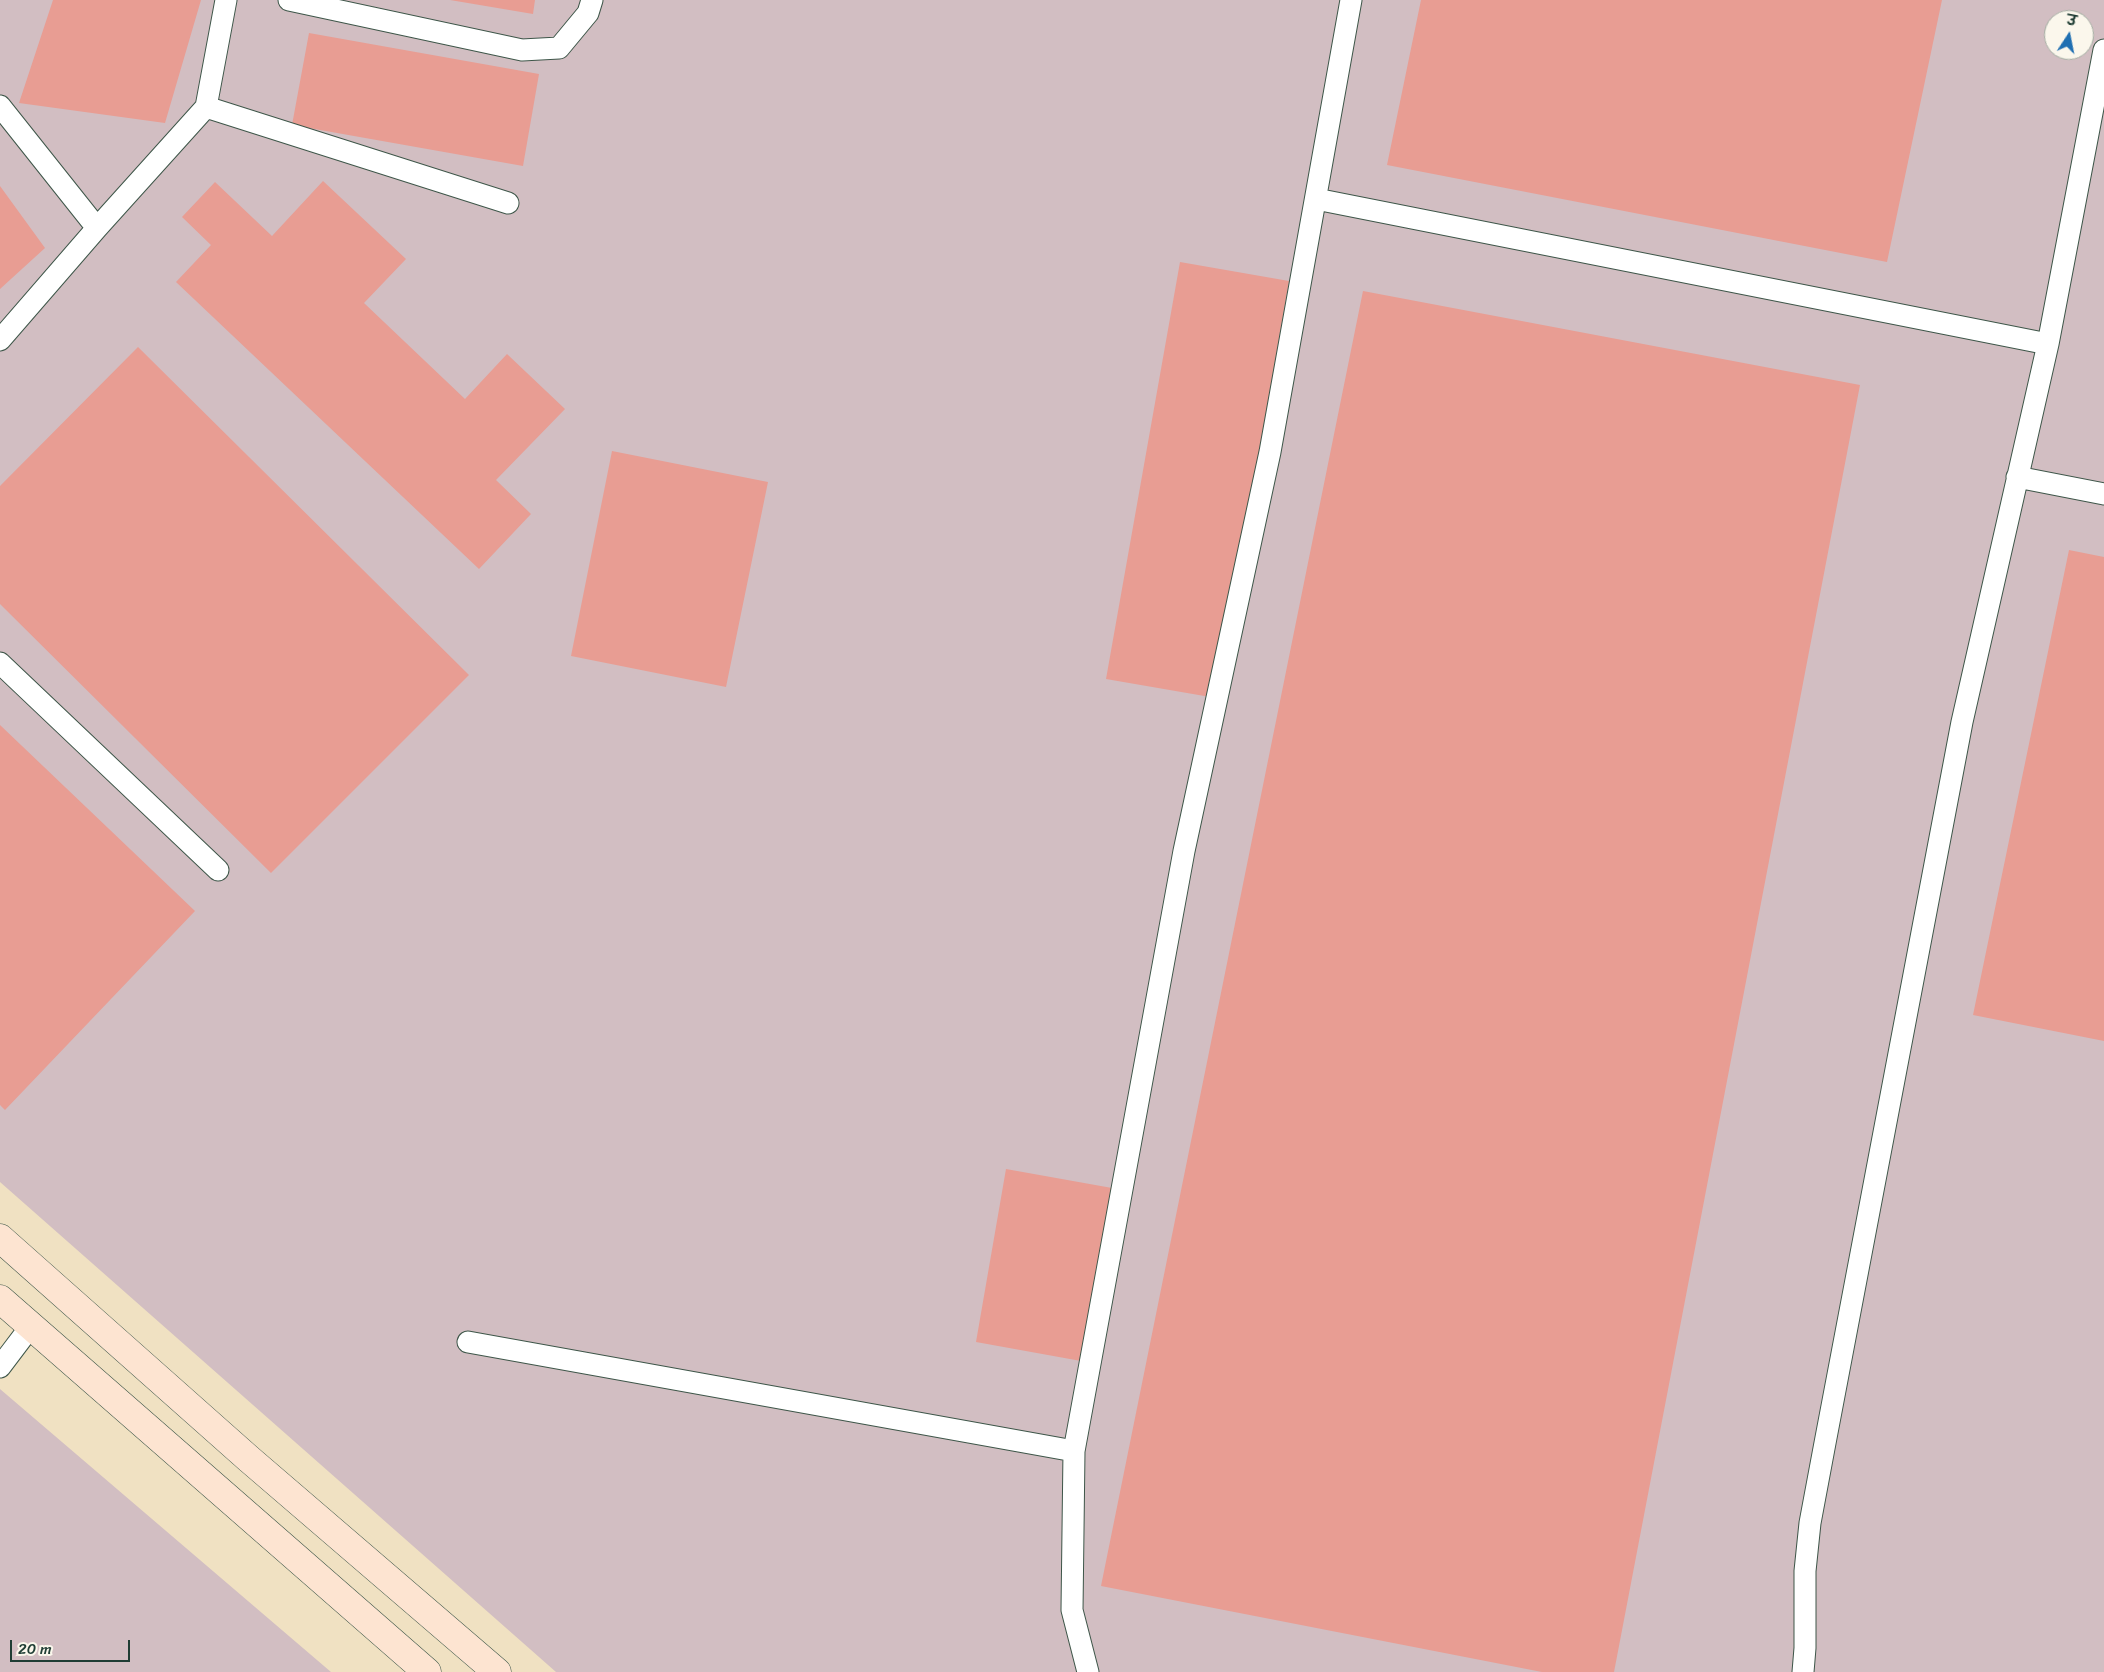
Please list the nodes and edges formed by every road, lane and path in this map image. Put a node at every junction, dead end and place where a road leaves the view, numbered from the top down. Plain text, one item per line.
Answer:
1 (226, 0) edge
2 (288, 0) edge
3 (592, 0) edge
4 (1351, 0) edge
5 (2104, 50) edge
6 (0, 106) edge
7 (206, 107) junction
8 (1316, 199) junction
9 (508, 203) dead end
10 (97, 228) junction
11 (0, 340) edge
12 (2048, 344) junction
13 (2017, 477) junction
14 (2104, 494) edge
15 (0, 662) edge
16 (218, 870) dead end
17 (0, 1238) edge
18 (0, 1299) edge
19 (31, 1326) junction
20 (468, 1342) dead end
21 (0, 1367) edge
22 (1074, 1451) junction
23 (427, 1672) edge
24 (497, 1672) edge
25 (1088, 1672) edge
26 (1803, 1672) edge

1 - 7 lane
2 - 3 lane
4 - 8 lane
5 - 12 lane
6 - 10 lane
7 - 9 lane
7 - 10 lane
8 - 12 lane
8 - 22 lane
10 - 11 lane
12 - 13 lane
13 - 14 lane
13 - 26 lane
15 - 16 lane
17 - 24 street
18 - 19 street
19 - 21 lane
19 - 23 street
20 - 22 lane
22 - 25 lane

